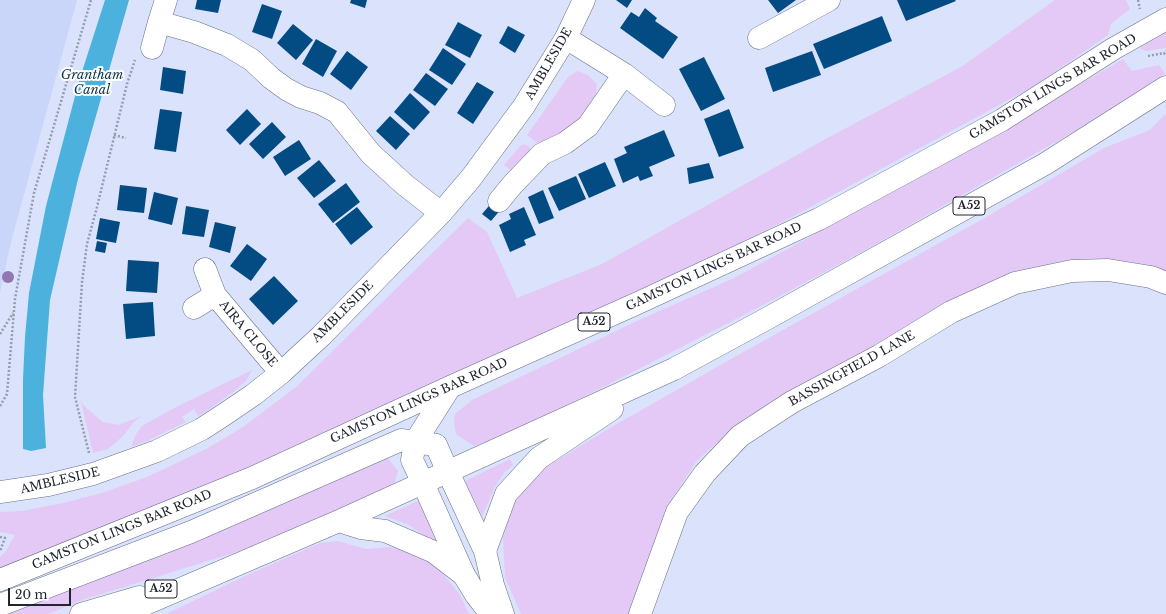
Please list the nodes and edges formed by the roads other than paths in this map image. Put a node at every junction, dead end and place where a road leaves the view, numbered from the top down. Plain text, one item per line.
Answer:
1 (166, 0) edge
2 (584, 0) edge
3 (829, 0) edge
4 (1166, 19) edge
5 (160, 22) junction
6 (566, 38) junction
7 (759, 38) dead end
8 (152, 48) dead end
9 (624, 74) junction
10 (1166, 87) edge
11 (664, 105) dead end
12 (499, 201) dead end
13 (441, 213) junction
14 (205, 269) dead end
15 (1166, 283) edge
16 (215, 295) junction
17 (194, 308) dead end
18 (674, 369) junction
19 (281, 373) junction
20 (450, 387) junction
21 (415, 442) junction
22 (448, 472) junction
23 (423, 483) junction
24 (0, 492) edge
25 (339, 521) junction
26 (485, 551) junction
27 (240, 563) junction
28 (464, 575) junction
29 (0, 580) edge
30 (0, 605) edge
31 (81, 614) edge
32 (122, 614) edge
33 (490, 614) edge
34 (503, 614) edge
35 (640, 614) edge

1 - 5 main road
2 - 6 main road, AMBLESIDE
3 - 7 main road
4 - 20 main road, GAMSTON LINGS BAR ROAD / A52
5 - 8 main road
5 - 13 main road
6 - 9 main road
6 - 13 main road, AMBLESIDE
9 - 11 main road
9 - 12 main road
10 - 18 main road, A52
13 - 19 main road, AMBLESIDE
14 - 16 main road, AIRA CLOSE
15 - 35 main road, BASSINGFIELD LANE
16 - 17 main road, AIRA CLOSE
16 - 19 main road, AIRA CLOSE
18 - 22 main road, A52
18 - 26 main road
19 - 24 main road, AMBLESIDE
20 - 21 main road
20 - 29 main road, GAMSTON LINGS BAR ROAD / A52
21 - 22 main road
21 - 23 main road
21 - 30 main road
22 - 23 main road, A52
22 - 26 main road
23 - 25 main road, A52
23 - 28 main road
25 - 27 main road, A52
25 - 28 main road
26 - 34 main road
27 - 31 main road, A52
27 - 32 main road, A52
28 - 33 main road

